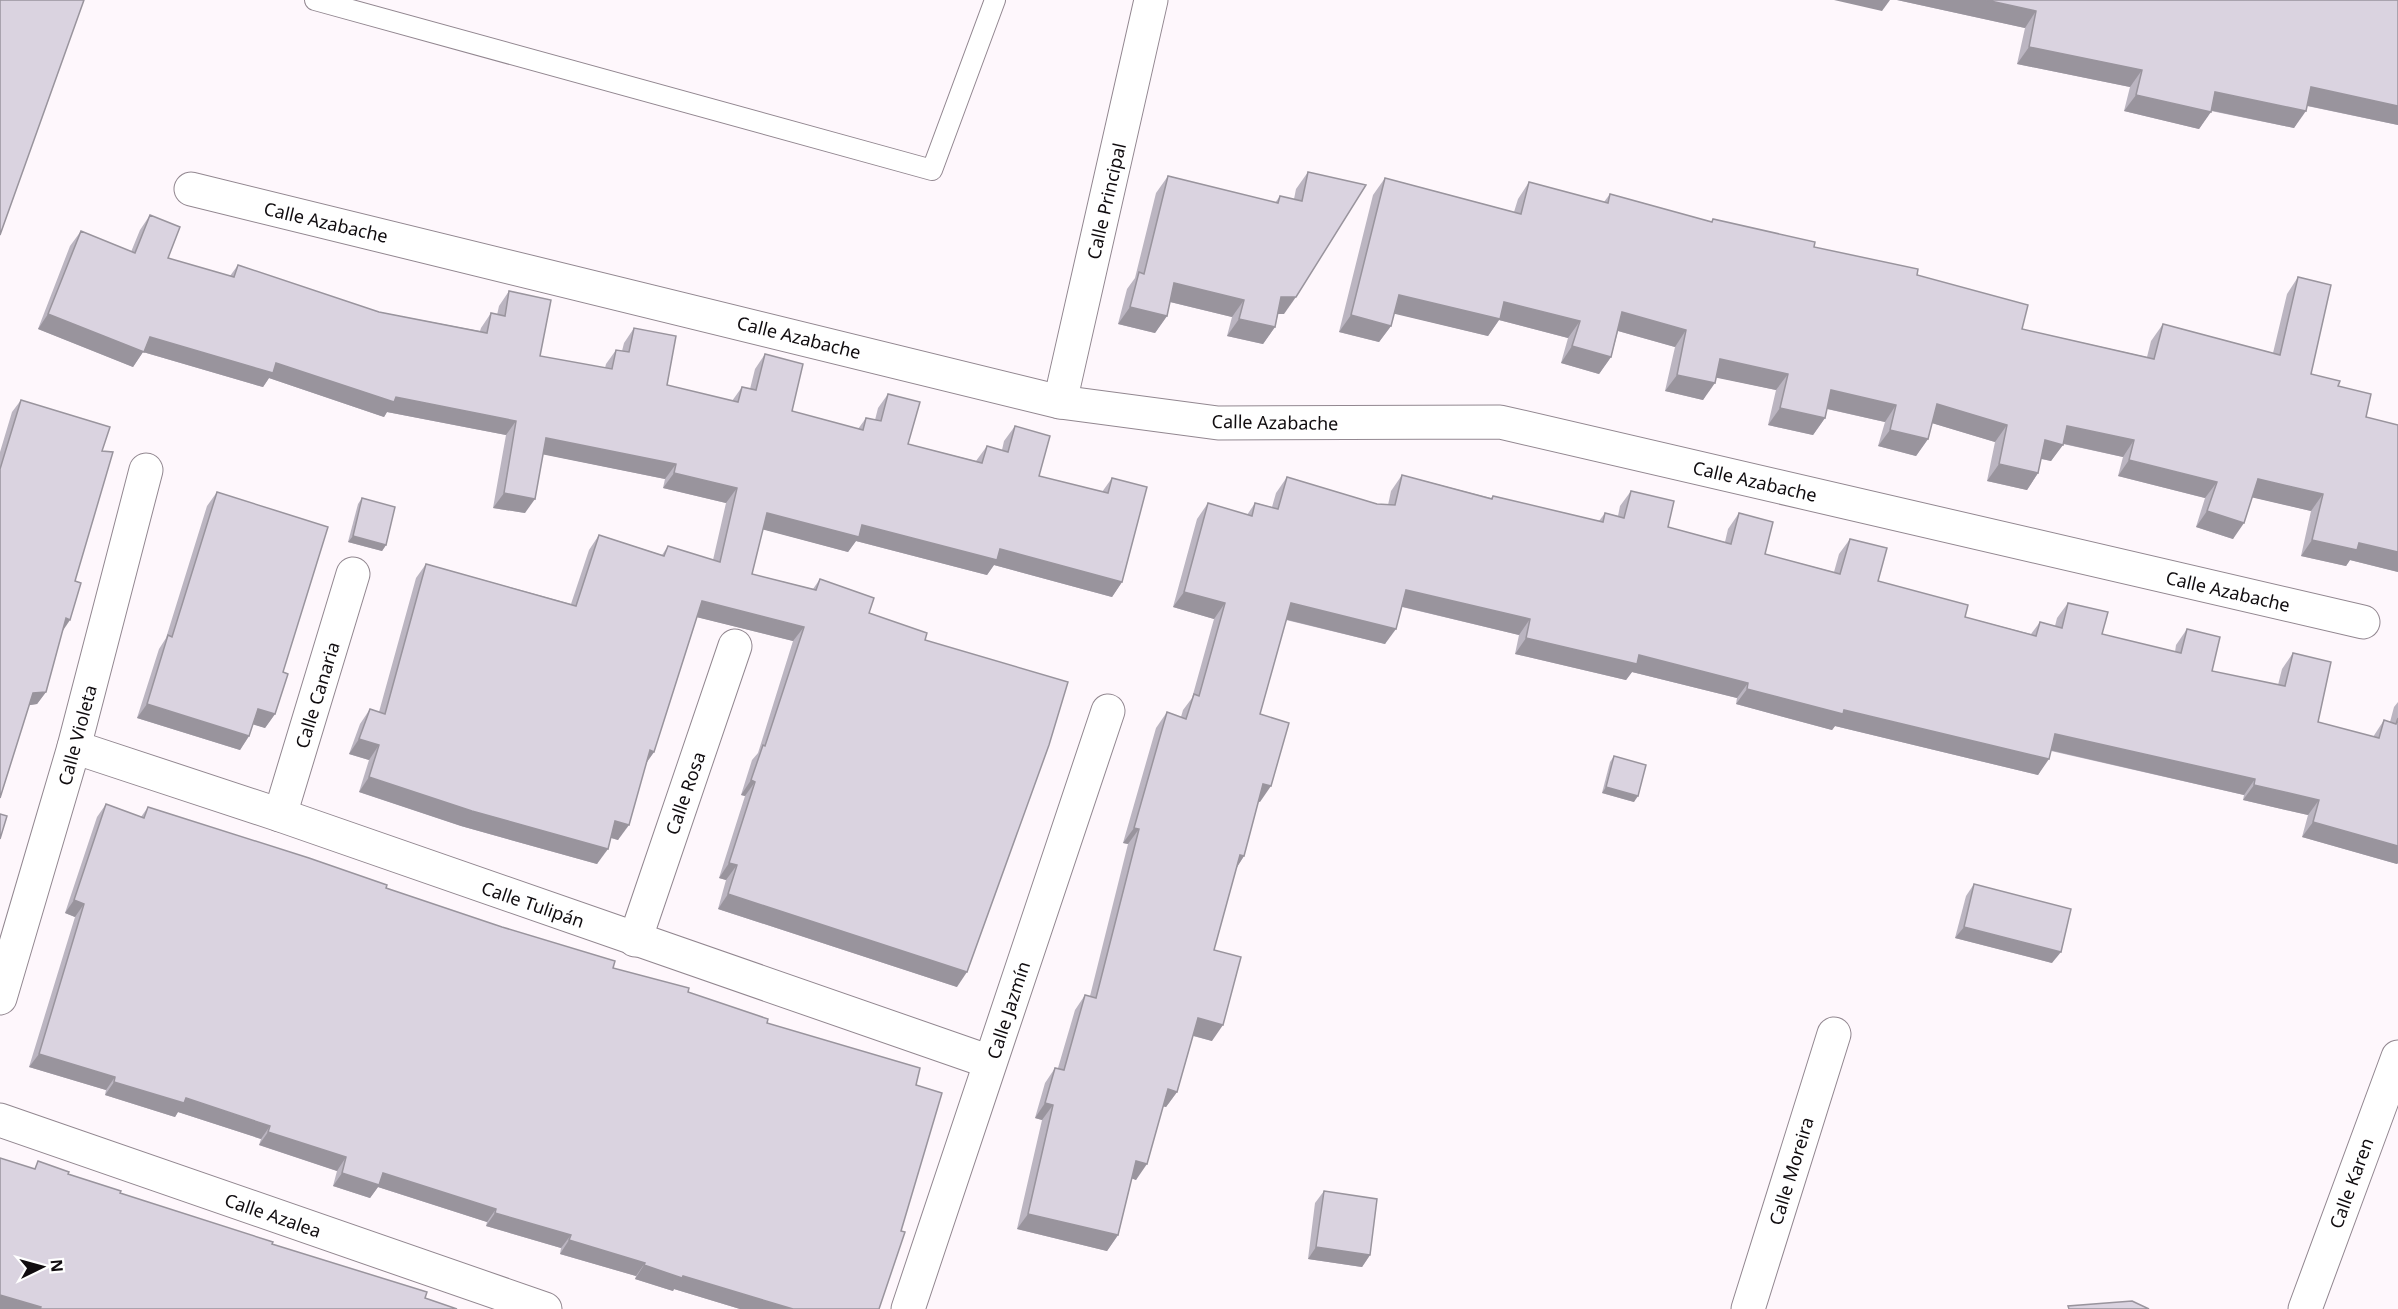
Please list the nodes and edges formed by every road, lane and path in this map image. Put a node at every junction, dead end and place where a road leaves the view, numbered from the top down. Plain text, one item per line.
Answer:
1 (315, 0) edge
2 (995, 0) edge
3 (1151, 0) edge
4 (191, 189) dead end
5 (1060, 402) junction
6 (146, 470) dead end
7 (353, 574) dead end
8 (2364, 622) dead end
9 (735, 646) dead end
10 (1107, 711) dead end
11 (74, 747) junction
12 (280, 815) junction
13 (635, 940) junction
14 (0, 998) edge
15 (1834, 1034) dead end
16 (2398, 1057) edge
17 (990, 1062) junction
18 (0, 1120) edge
19 (545, 1309) edge
20 (908, 1309) edge
21 (1748, 1309) edge
22 (2305, 1309) edge

1 - 2 lane
3 - 5 street, Calle Principal
4 - 5 street, Calle Azabache
5 - 8 street, Calle Azabache
6 - 11 street, Calle Violeta
7 - 12 street, Calle Canaria
9 - 13 street, Calle Rosa
10 - 17 street, Calle Jazmín
11 - 12 street, Calle Tulipán
11 - 14 street, Calle Violeta
12 - 13 street, Calle Tulipán
13 - 17 street, Calle Tulipán
15 - 21 street, Calle Moreira
16 - 22 street, Calle Karen
17 - 20 street, Calle Jazmín
18 - 19 street, Calle Azalea

